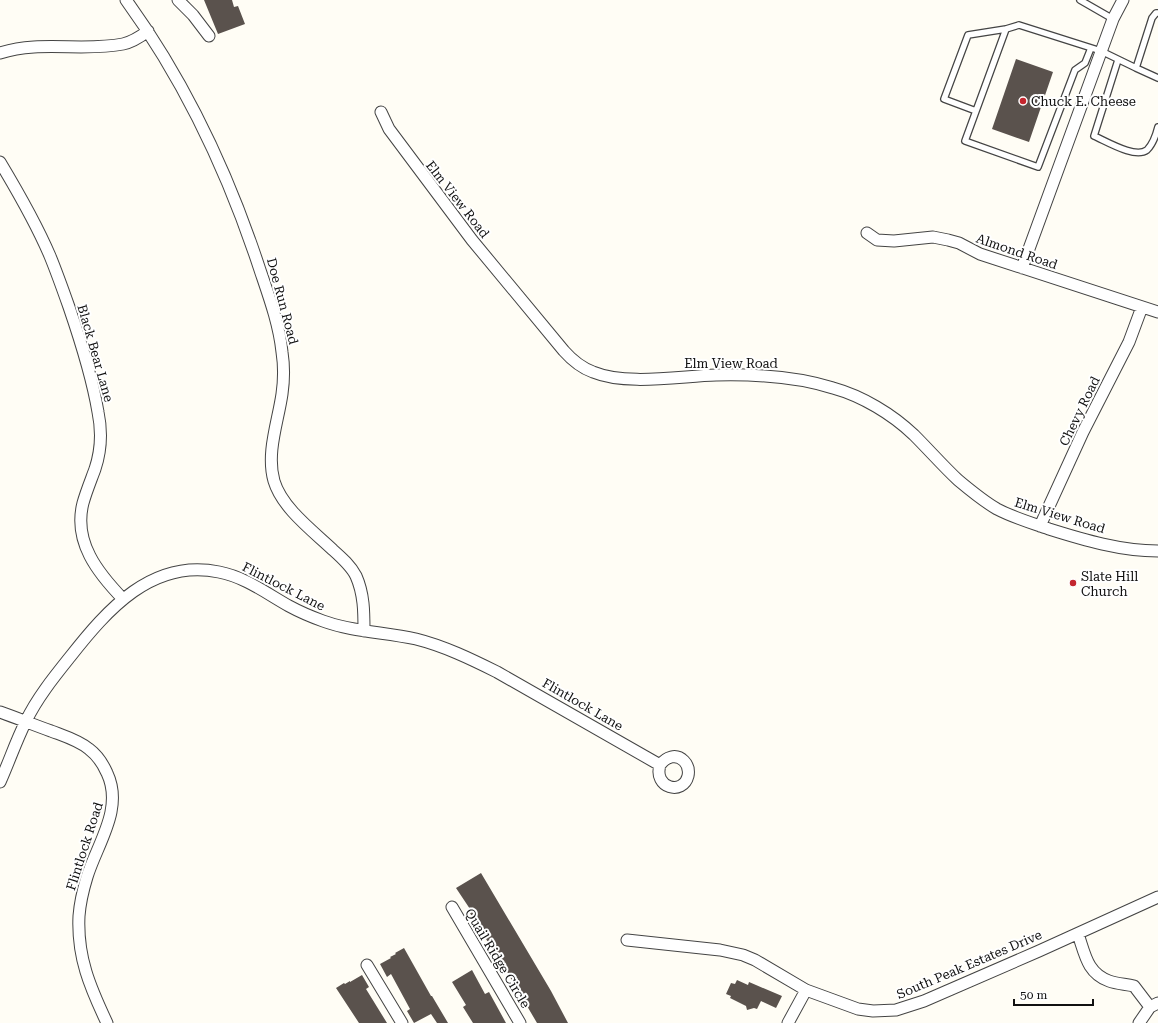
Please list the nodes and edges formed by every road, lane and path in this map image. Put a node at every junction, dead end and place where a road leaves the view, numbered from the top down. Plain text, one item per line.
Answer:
1 (126, 0) edge
2 (178, 0) edge
3 (1080, 0) edge
4 (1123, 0) edge
5 (1158, 13) edge
6 (1114, 19) junction
7 (1006, 29) junction
8 (148, 31) junction
9 (209, 36) dead end
10 (1096, 50) junction
11 (0, 53) edge
12 (1118, 60) junction
13 (1136, 68) junction
14 (1158, 78) edge
15 (976, 111) junction
16 (381, 112) dead end
17 (1158, 127) edge
18 (0, 162) edge
19 (867, 234) dead end
20 (1022, 268) junction
21 (1142, 307) junction
22 (1158, 312) edge
23 (1040, 526) junction
24 (1158, 552) edge
25 (123, 599) junction
26 (364, 631) junction
27 (0, 712) edge
28 (26, 721) junction
29 (660, 765) dead end
30 (0, 782) edge
31 (1158, 896) edge
32 (452, 907) dead end
33 (1078, 934) junction
34 (627, 940) dead end
35 (367, 965) dead end
36 (806, 990) junction
37 (1154, 1005) edge
38 (107, 1023) edge
39 (402, 1023) edge
40 (520, 1023) edge
41 (788, 1023) edge
42 (1139, 1023) edge

1 - 8 street, Doe Run Road
2 - 9 street
3 - 6 lane
4 - 6 street
5 - 13 lane
6 - 10 street
7 - 10 lane
7 - 15 lane
7 - 15 lane
8 - 11 street
8 - 26 street, Doe Run Road
10 - 12 lane
10 - 15 lane
10 - 20 street
12 - 13 lane
12 - 17 lane
13 - 14 lane
16 - 23 street, Elm View Road
18 - 25 street, Black Bear Lane
19 - 20 street, Almond Road
20 - 21 street, Almond Road
21 - 22 street, Almond Road
21 - 23 street, Chevy Road
23 - 24 street, Elm View Road
25 - 26 street, Flintlock Lane
25 - 28 street, Flintlock Lane
26 - 29 street, Flintlock Lane
27 - 28 street, Flintlock Road
28 - 30 street
28 - 38 street, Flintlock Road
31 - 33 street, South Peak Estates Drive
32 - 40 street, Quail Ridge Circle
33 - 36 street, South Peak Estates Drive
33 - 37 street
34 - 36 street, South Peak Estates Drive
35 - 39 street
36 - 41 street
37 - 42 street

